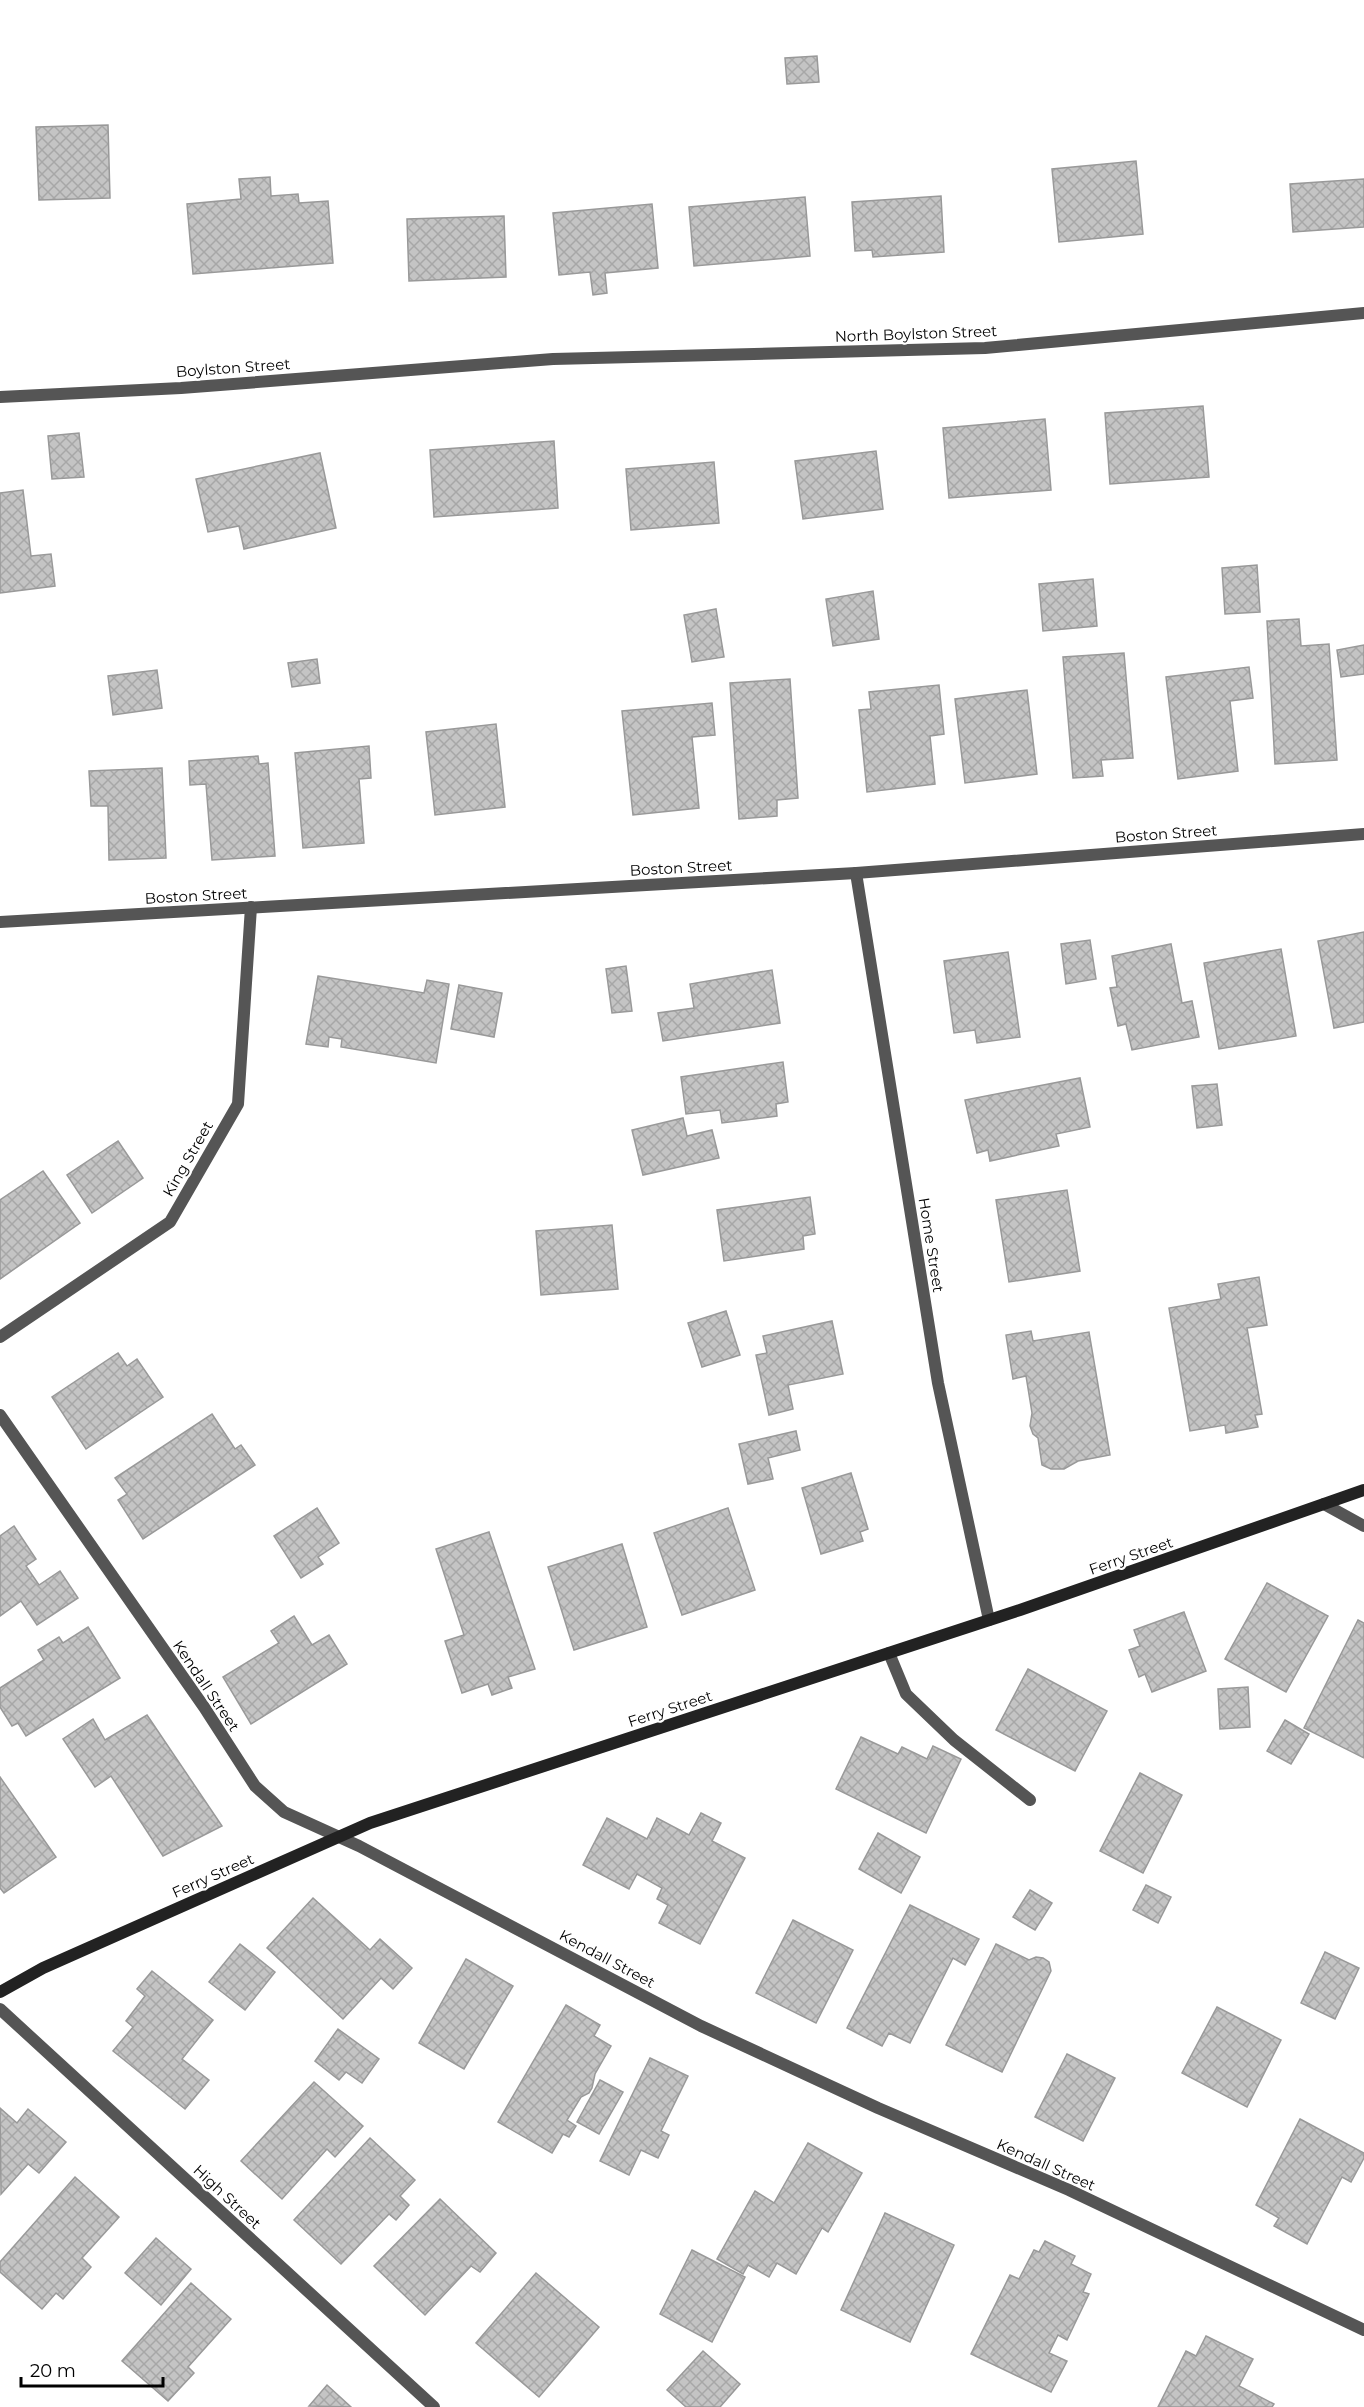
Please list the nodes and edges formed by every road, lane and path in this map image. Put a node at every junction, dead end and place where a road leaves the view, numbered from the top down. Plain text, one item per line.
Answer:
1 (1364, 313) edge
2 (469, 364) joint
3 (0, 397) edge
4 (1364, 834) edge
5 (856, 873) junction
6 (251, 907) junction
7 (0, 922) edge
8 (0, 1337) edge
9 (0, 1415) edge
10 (1364, 1490) edge
11 (1324, 1504) junction
12 (1364, 1526) edge
13 (989, 1620) junction
14 (889, 1653) junction
15 (1030, 1800) dead end
16 (338, 1837) junction
17 (0, 1992) edge
18 (0, 2009) edge
19 (1364, 2330) edge
20 (434, 2407) edge

1 - 2 street, North Boylston Street
2 - 3 street, Boylston Street
4 - 5 street, Boston Street
5 - 6 street, Boston Street
5 - 13 street, Home Street
6 - 7 street, Boston Street
6 - 8 street, King Street
9 - 16 street, Kendall Street
10 - 11 street, Ferry Street
11 - 12 street
11 - 13 street, Ferry Street
13 - 14 street, Ferry Street
14 - 15 street
14 - 16 street, Ferry Street
16 - 17 street, Ferry Street
16 - 19 street, Kendall Street
18 - 20 street, High Street

